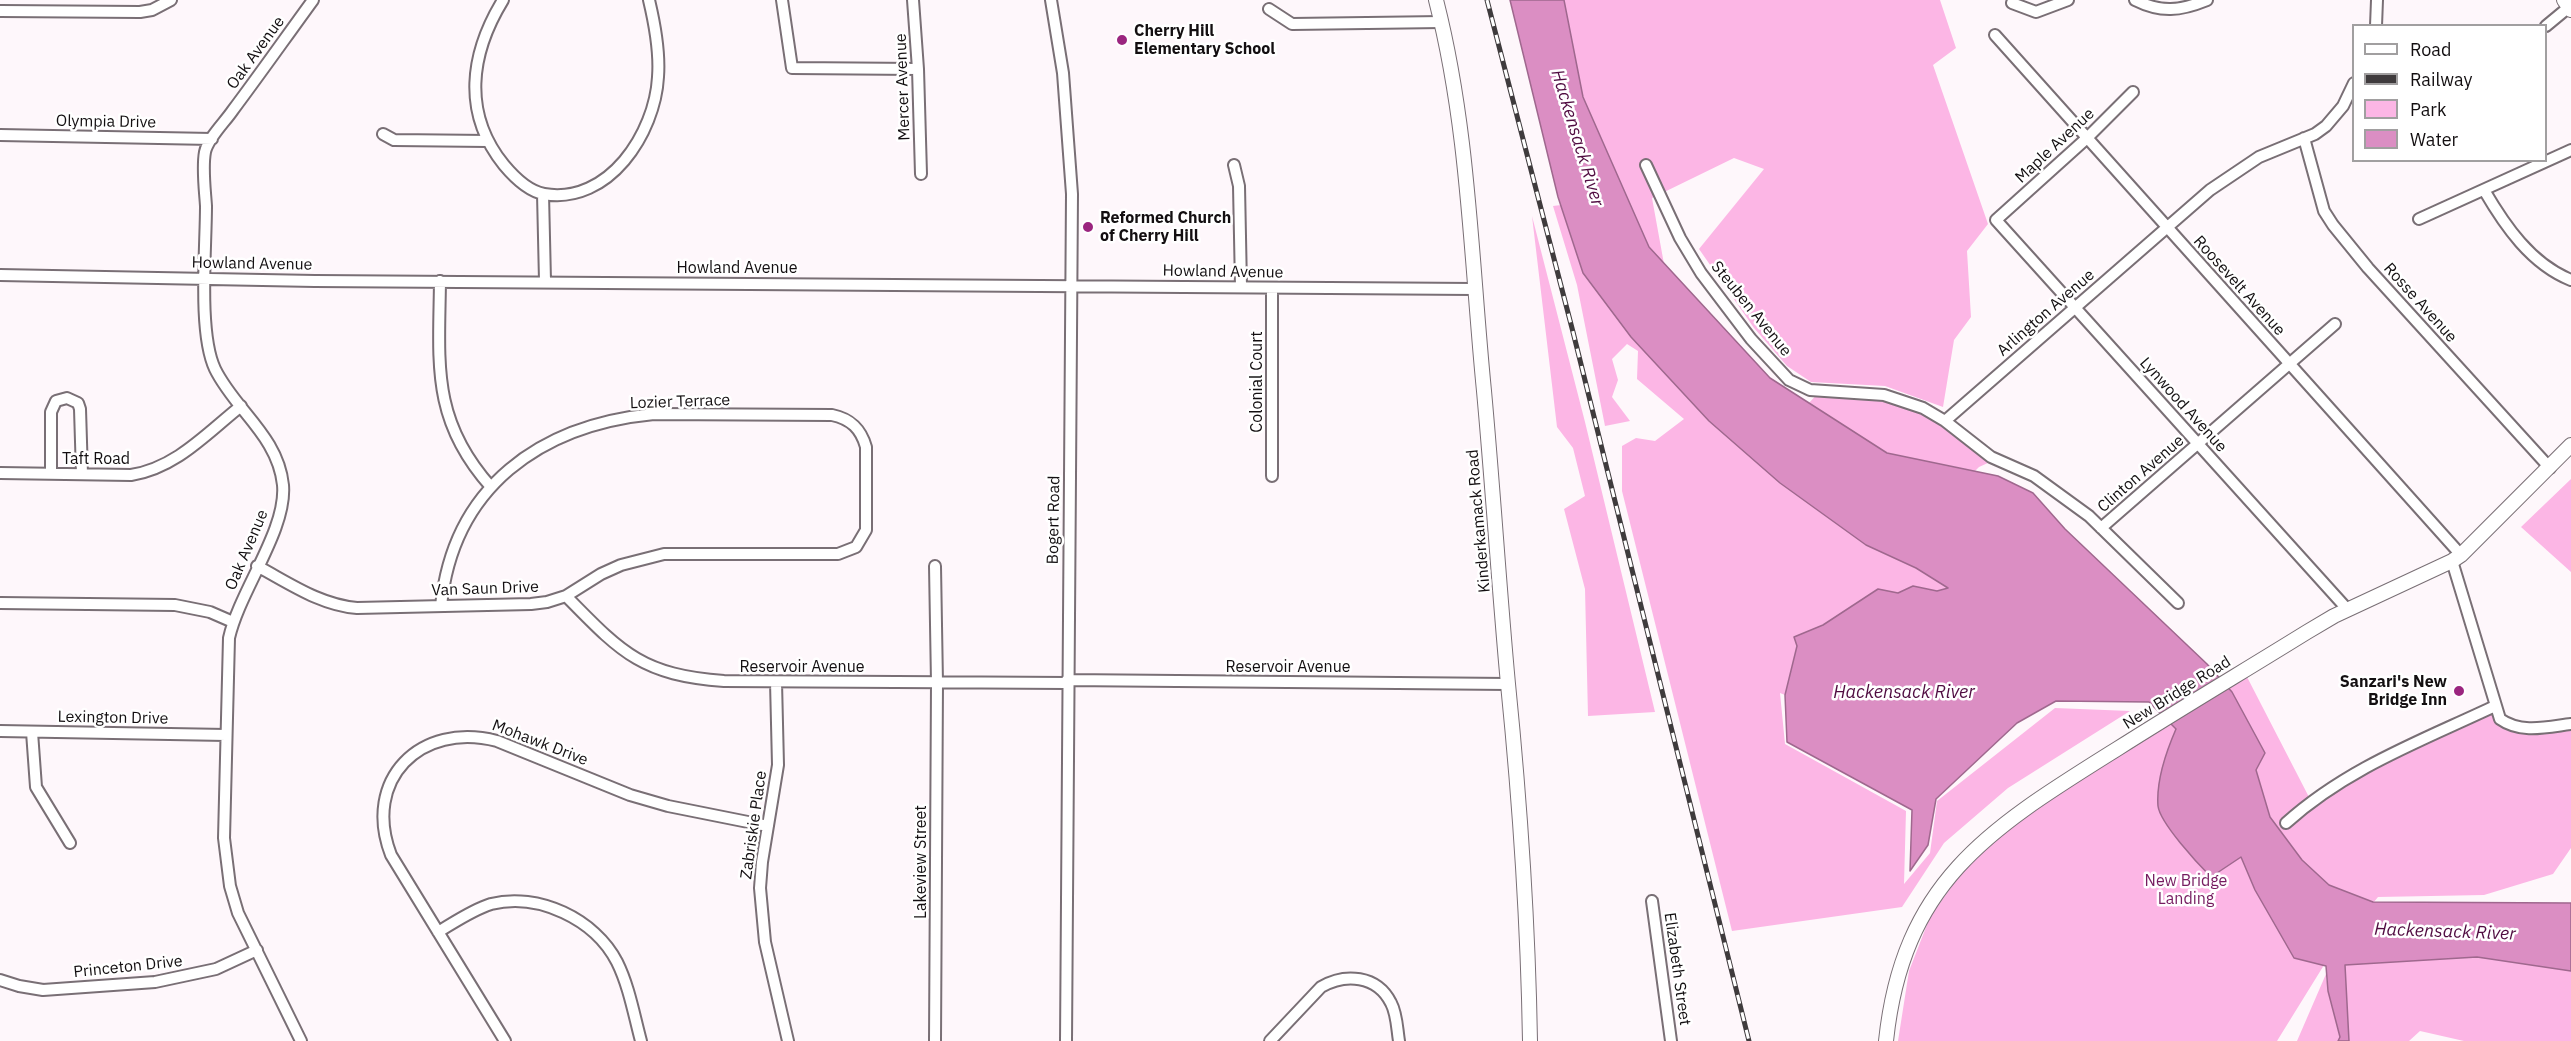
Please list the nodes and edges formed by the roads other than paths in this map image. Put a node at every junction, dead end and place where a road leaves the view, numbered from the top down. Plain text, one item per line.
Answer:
1 (171, 0) edge
2 (313, 0) edge
3 (502, 0) edge
4 (649, 0) edge
5 (782, 0) edge
6 (913, 0) edge
7 (1051, 0) edge
8 (1436, 0) edge
9 (2068, 0) edge
10 (2135, 0) edge
11 (2207, 0) edge
12 (2377, 0) edge
13 (2012, 3) dead end
14 (2568, 6) edge
15 (1269, 9) dead end
16 (0, 11) edge
17 (1442, 22) junction
18 (2376, 24) edge
19 (2547, 25) edge
20 (1995, 35) dead end
21 (918, 69) junction
22 (2352, 86) edge
23 (2133, 92) dead end
24 (383, 134) dead end
25 (0, 135) edge
26 (2087, 138) junction
27 (2304, 138) junction
28 (212, 139) junction
29 (488, 141) junction
30 (2571, 150) edge
31 (2547, 161) edge
32 (2545, 162) edge
33 (1234, 165) dead end
34 (1646, 165) dead end
35 (921, 174) dead end
36 (2484, 190) junction
37 (543, 194) junction
38 (2419, 219) dead end
39 (1996, 220) joint
40 (2167, 229) junction
41 (0, 275) edge
42 (206, 278) junction
43 (2571, 280) edge
44 (440, 281) junction
45 (545, 281) junction
46 (1072, 286) junction
47 (1241, 287) junction
48 (1272, 288) junction
49 (1474, 289) junction
50 (2074, 307) junction
51 (2335, 324) dead end
52 (2289, 364) junction
53 (241, 406) junction
54 (1946, 421) junction
55 (2198, 445) junction
56 (2571, 445) edge
57 (2550, 468) junction
58 (0, 473) edge
59 (51, 474) junction
60 (82, 474) junction
61 (1272, 476) dead end
62 (491, 487) junction
63 (2102, 528) junction
64 (856, 547) joint
65 (2457, 558) junction
66 (257, 566) junction
67 (935, 566) dead end
68 (566, 596) junction
69 (0, 603) edge
70 (2178, 603) dead end
71 (441, 606) junction
72 (2348, 610) junction
73 (232, 622) junction
74 (776, 682) junction
75 (1067, 682) junction
76 (937, 683) junction
77 (1508, 684) junction
78 (2495, 706) junction
79 (2571, 724) edge
80 (0, 731) edge
81 (32, 732) junction
82 (226, 735) junction
83 (2286, 824) dead end
84 (768, 825) junction
85 (70, 843) dead end
86 (1652, 901) dead end
87 (438, 932) junction
88 (257, 950) junction
89 (0, 980) edge
90 (302, 1041) edge
91 (505, 1041) edge
92 (642, 1041) edge
93 (788, 1041) edge
94 (935, 1041) edge
95 (1066, 1041) edge
96 (1270, 1041) edge
97 (1399, 1041) edge
98 (1530, 1041) edge
99 (1671, 1041) edge
100 (1886, 1041) edge

1 - 16 street
2 - 28 street, Oak Avenue
3 - 29 street
4 - 37 street
5 - 21 street
6 - 21 street, Mercer Avenue
7 - 46 street, Bogert Road
8 - 17 main road, Kinderkamack Road
9 - 13 street
10 - 11 street
12 - 18 street
14 - 19 street
15 - 17 street
17 - 49 main road, Kinderkamack Road
20 - 26 street, Roosevelt Avenue
21 - 35 street, Mercer Avenue
22 - 27 street, Arlington Avenue
23 - 26 street, Maple Avenue
24 - 29 street
25 - 28 street, Olympia Drive
26 - 39 street, Maple Avenue
26 - 40 street, Roosevelt Avenue
27 - 40 street, Arlington Avenue
27 - 57 street, Rosse Avenue
28 - 42 street, Oak Avenue
29 - 37 street
30 - 31 street
32 - 36 street
33 - 47 street
34 - 54 street, Steuben Avenue
36 - 38 street
36 - 43 street
37 - 45 street
39 - 50 street, Lynwood Avenue
40 - 50 street, Arlington Avenue
40 - 52 street, Roosevelt Avenue
41 - 42 street, Howland Avenue
42 - 44 street, Howland Avenue
42 - 53 street, Oak Avenue
44 - 45 street, Howland Avenue
44 - 62 street
45 - 46 street, Howland Avenue
46 - 47 street, Howland Avenue
46 - 75 street, Bogert Road
47 - 48 street, Howland Avenue
48 - 49 street, Howland Avenue
48 - 61 street, Colonial Court
49 - 77 main road, Kinderkamack Road
50 - 54 street, Arlington Avenue
50 - 55 street, Lynwood Avenue
51 - 52 street, Clinton Avenue
52 - 55 street, Clinton Avenue
52 - 65 street, Roosevelt Avenue
53 - 60 street, Taft Road
53 - 66 street, Oak Avenue
54 - 63 street, Steuben Avenue
55 - 63 street, Clinton Avenue
55 - 72 street, Lynwood Avenue
56 - 57 main road, New Bridge Road
57 - 65 main road, New Bridge Road
58 - 59 street, Taft Road
59 - 60 street, Taft Road
59 - 60 street
62 - 64 street, Lozier Terrace
62 - 71 street, Lozier Terrace
63 - 70 street, Steuben Avenue
64 - 68 street, Van Saun Drive
65 - 72 main road, New Bridge Road
65 - 78 street
66 - 71 street, Van Saun Drive
66 - 73 street, Oak Avenue
67 - 76 street, Lakeview Street
68 - 71 street, Van Saun Drive
68 - 74 street, Reservoir Avenue
69 - 73 street
72 - 100 main road, New Bridge Road
73 - 82 street, Oak Avenue
74 - 76 street, Reservoir Avenue
74 - 84 street, Zabriskie Place
75 - 76 street, Reservoir Avenue
75 - 77 street, Reservoir Avenue
75 - 95 street, Bogert Road
76 - 94 street, Lakeview Street
77 - 98 main road, Kinderkamack Road
78 - 79 street
78 - 83 street
80 - 81 street, Lexington Drive
81 - 82 street, Lexington Drive
81 - 85 street
82 - 88 street, Oak Avenue
84 - 87 street, Mohawk Drive
84 - 93 street, Zabriskie Place
86 - 99 street, Elizabeth Street
87 - 91 street, Mohawk Drive
87 - 92 street
88 - 89 street, Princeton Drive
88 - 90 street, Oak Avenue
96 - 97 street

